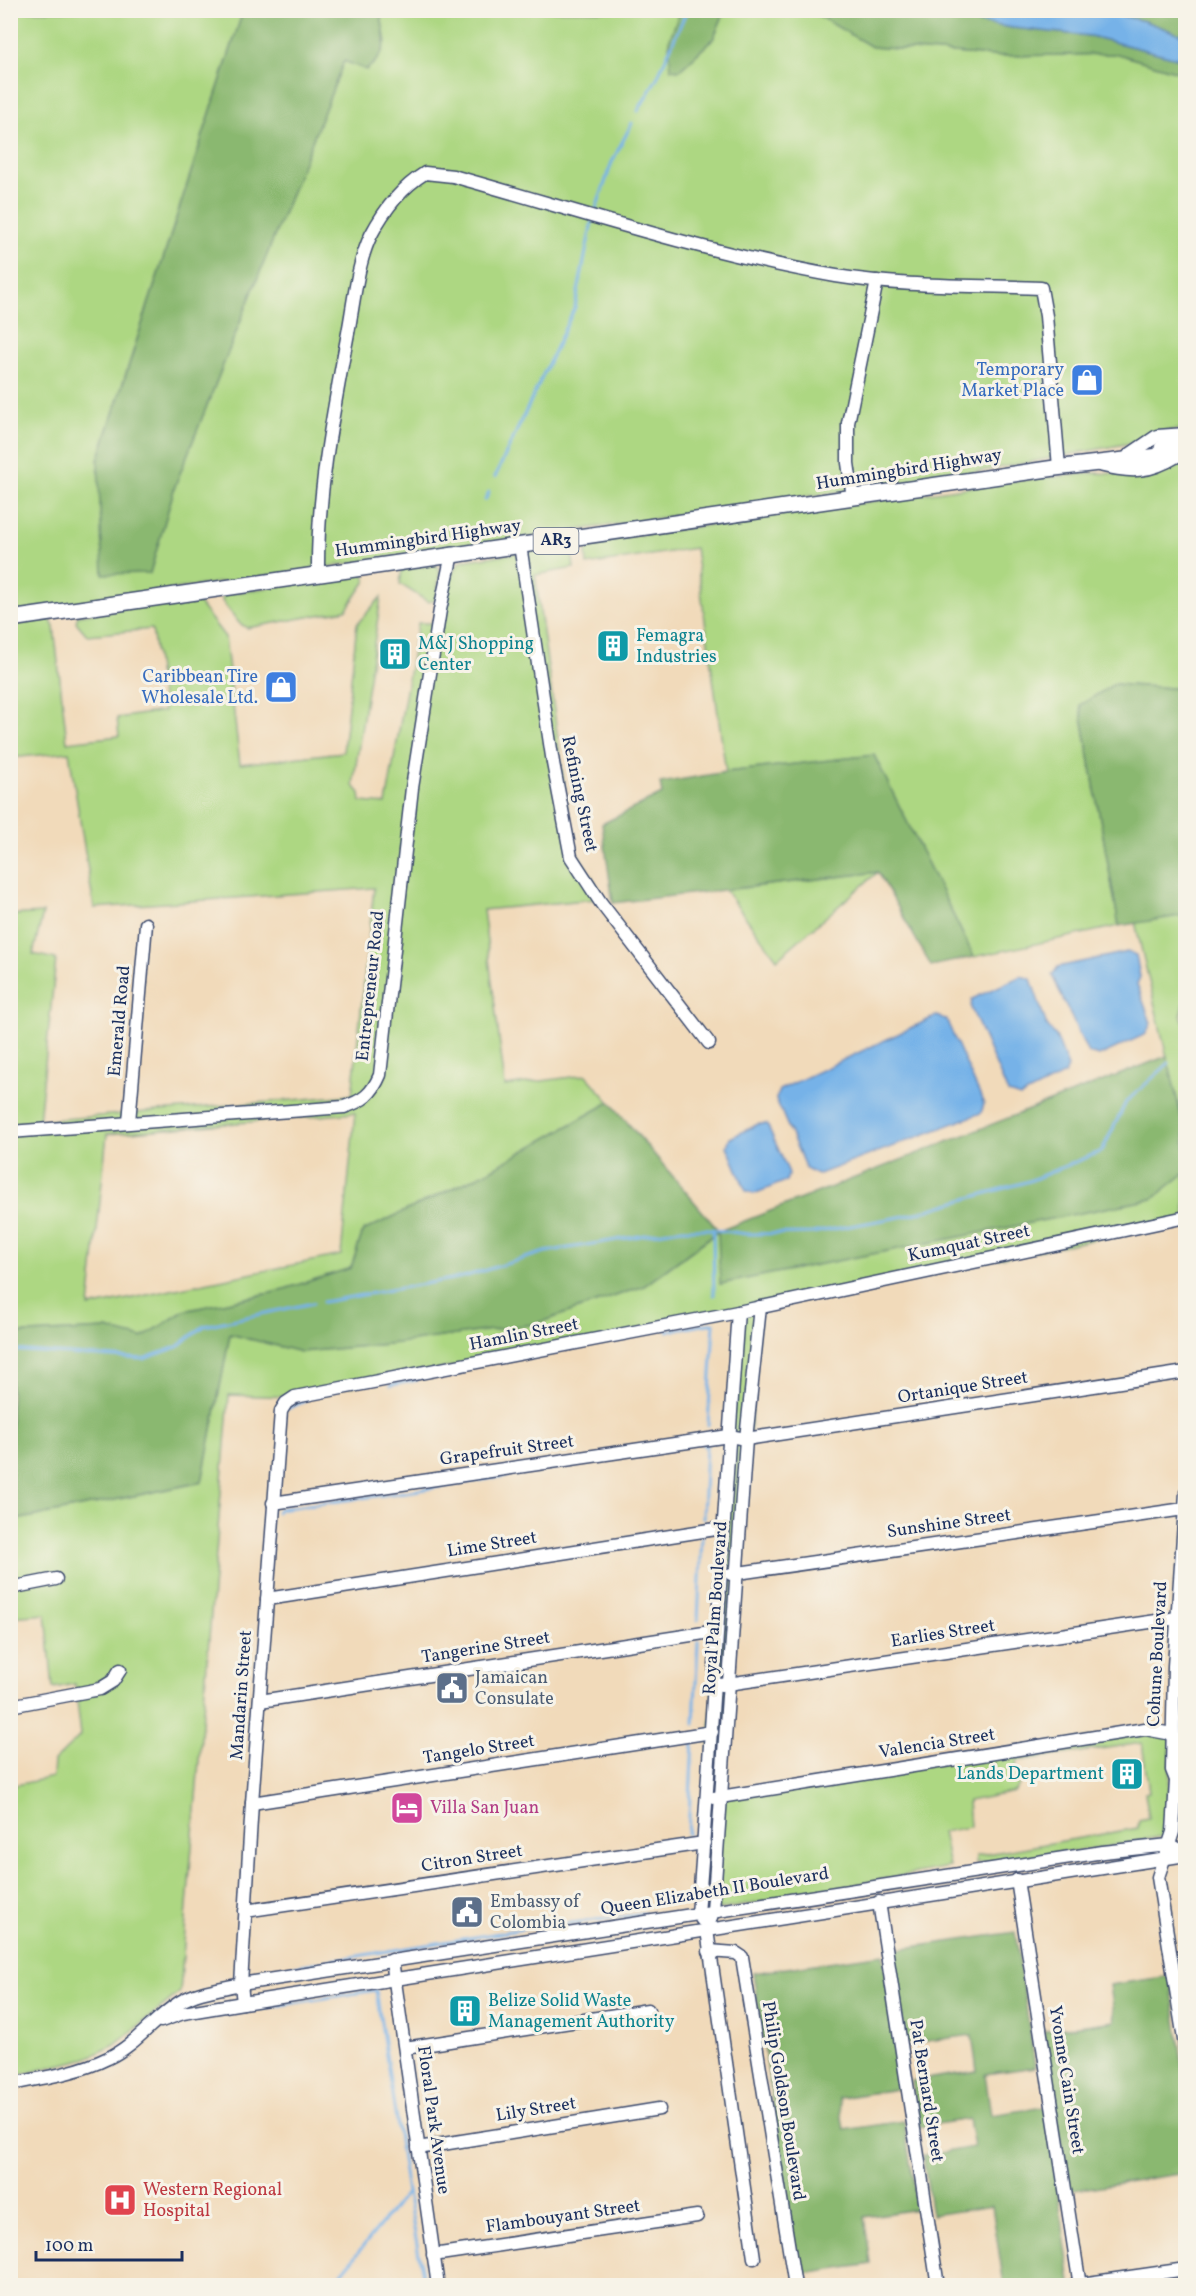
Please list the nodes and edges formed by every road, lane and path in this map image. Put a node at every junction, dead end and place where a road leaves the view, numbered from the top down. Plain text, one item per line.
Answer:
1 (877, 281) junction
2 (1185, 434) edge
3 (1183, 450) edge
4 (1129, 455) junction
5 (1095, 462) junction
6 (1059, 467) junction
7 (853, 498) junction
8 (519, 545) junction
9 (452, 554) junction
10 (318, 574) junction
11 (10, 619) edge
12 (146, 924) dead end
13 (709, 1044) dead end
14 (129, 1122) junction
15 (10, 1132) edge
16 (1185, 1216) edge
17 (760, 1307) junction
18 (738, 1312) junction
19 (1185, 1372) edge
20 (295, 1398) joint
21 (729, 1436) junction
22 (746, 1439) junction
23 (1185, 1492) edge
24 (273, 1503) junction
25 (1184, 1509) edge
26 (722, 1528) junction
27 (737, 1573) junction
28 (720, 1576) junction
29 (56, 1579) dead end
30 (10, 1588) edge
31 (267, 1599) junction
32 (1177, 1618) junction
33 (717, 1631) junction
34 (1180, 1665) edge
35 (120, 1670) dead end
36 (722, 1685) junction
37 (260, 1701) junction
38 (1185, 1702) edge
39 (10, 1706) edge
40 (712, 1732) junction
41 (1172, 1734) junction
42 (1179, 1772) edge
43 (721, 1797) junction
44 (707, 1799) junction
45 (252, 1803) junction
46 (704, 1843) junction
47 (1169, 1845) junction
48 (1103, 1852) junction
49 (1185, 1854) edge
50 (1162, 1860) junction
51 (1105, 1868) junction
52 (959, 1873) junction
53 (1017, 1880) junction
54 (961, 1889) junction
55 (879, 1902) junction
56 (245, 1911) junction
57 (713, 1911) junction
58 (698, 1914) junction
59 (707, 1930) junction
60 (709, 1951) junction
61 (392, 1960) junction
62 (395, 1980) junction
63 (241, 1984) junction
64 (243, 2002) junction
65 (648, 2010) dead end
66 (152, 2024) junction
67 (405, 2048) junction
68 (1185, 2052) edge
69 (10, 2084) edge
70 (659, 2109) dead end
71 (418, 2148) junction
72 (697, 2216) dead end
73 (434, 2255) junction
74 (754, 2258) dead end
75 (1185, 2270) edge
76 (1078, 2285) edge
77 (438, 2286) edge
78 (795, 2286) edge
79 (938, 2286) edge

1 - 6 street
1 - 7 street
1 - 10 street
2 - 4 street
3 - 4 main road, Hummingbird Highway / AR3
3 - 5 main road, Hummingbird Highway / AR3
4 - 5 main road, Hummingbird Highway / AR3
5 - 6 main road, Hummingbird Highway / AR3
6 - 7 main road, Hummingbird Highway / AR3
7 - 8 main road, Hummingbird Highway / AR3
8 - 9 main road, Hummingbird Highway / AR3
8 - 13 street, Refining Street
9 - 10 main road, Hummingbird Highway / AR3
9 - 14 street, Entrepreneur Road
10 - 11 main road, Hummingbird Highway / AR3
12 - 14 street, Emerald Road
14 - 15 street, Entrepreneur Road
16 - 17 street, Kumquat Street
17 - 18 street, Hamlin Street
17 - 22 street, Royal Palm Boulevard
18 - 20 street, Hamlin Street
18 - 21 street, Royal Palm Boulevard
19 - 22 street, Ortanique Street
20 - 24 street, Mandarin Street
21 - 22 street, Grapefruit Street
21 - 24 street, Grapefruit Street
21 - 26 street, Royal Palm Boulevard
22 - 27 street, Royal Palm Boulevard
23 - 25 street, Cohune Boulevard
24 - 31 street, Mandarin Street
25 - 27 street, Sunshine Street
25 - 32 street, Cohune Boulevard
26 - 28 street, Royal Palm Boulevard
26 - 31 street, Lime Street
27 - 28 street, Sunshine Street
27 - 36 street, Royal Palm Boulevard
28 - 33 street, Royal Palm Boulevard
29 - 30 street
31 - 37 street, Mandarin Street
32 - 34 street, Cohune Boulevard
32 - 36 street, Earlies Street
33 - 36 street, Royal Palm Boulevard
33 - 37 street, Tangerine Street
34 - 41 street, Cohune Boulevard
35 - 39 street
36 - 40 street, Royal Palm Boulevard
36 - 43 street, Royal Palm Boulevard
37 - 45 street, Mandarin Street
38 - 42 street, Cohune Boulevard
40 - 44 street, Royal Palm Boulevard
40 - 45 street, Tangelo Street
41 - 42 street, Cohune Boulevard
41 - 43 street, Valencia Street
42 - 47 street, Cohune Boulevard
43 - 44 street, Valencia Street
43 - 57 street, Royal Palm Boulevard
44 - 46 street, Royal Palm Boulevard
45 - 56 street, Mandarin Street
46 - 56 street, Citron Street
46 - 58 street, Royal Palm Boulevard
47 - 48 street, Queen Elizabeth II Boulevard
47 - 49 street, Queen Elizabeth II Boulevard
47 - 50 street, Cohune Boulevard
48 - 51 street
48 - 52 street, Queen Elizabeth II Boulevard
49 - 50 street, Queen Elizabeth II Boulevard
50 - 51 street, Queen Elizabeth II Boulevard
50 - 68 street
51 - 53 street, Queen Elizabeth II Boulevard
52 - 54 street
52 - 57 street, Queen Elizabeth II Boulevard
53 - 54 street, Queen Elizabeth II Boulevard
53 - 76 street, Yvonne Cain Street
54 - 55 street, Queen Elizabeth II Boulevard
55 - 59 street, Queen Elizabeth II Boulevard
55 - 79 street, Pat Bernard Street
56 - 63 street, Mandarin Street
57 - 58 street, Queen Elizabeth II Boulevard
57 - 59 street, Royal Palm Boulevard
58 - 59 street
58 - 61 street, Queen Elizabeth II Boulevard
59 - 60 street
59 - 62 street, Queen Elizabeth II Boulevard
60 - 74 street
60 - 78 street, Philip Goldson Boulevard
61 - 62 street, Floral Park Avenue
61 - 63 street, Queen Elizabeth II Boulevard
62 - 64 street, Queen Elizabeth II Boulevard
62 - 67 street, Floral Park Avenue
63 - 64 street, Mandarin Street
63 - 66 street, Queen Elizabeth II Boulevard
64 - 66 street, Queen Elizabeth II Boulevard
65 - 67 street
66 - 69 street, Queen Elizabeth II Boulevard
67 - 71 street, Floral Park Avenue
70 - 71 street, Lily Street
71 - 73 street, Floral Park Avenue
72 - 73 street, Flambouyant Street
73 - 77 street, Floral Park Avenue
75 - 76 street

